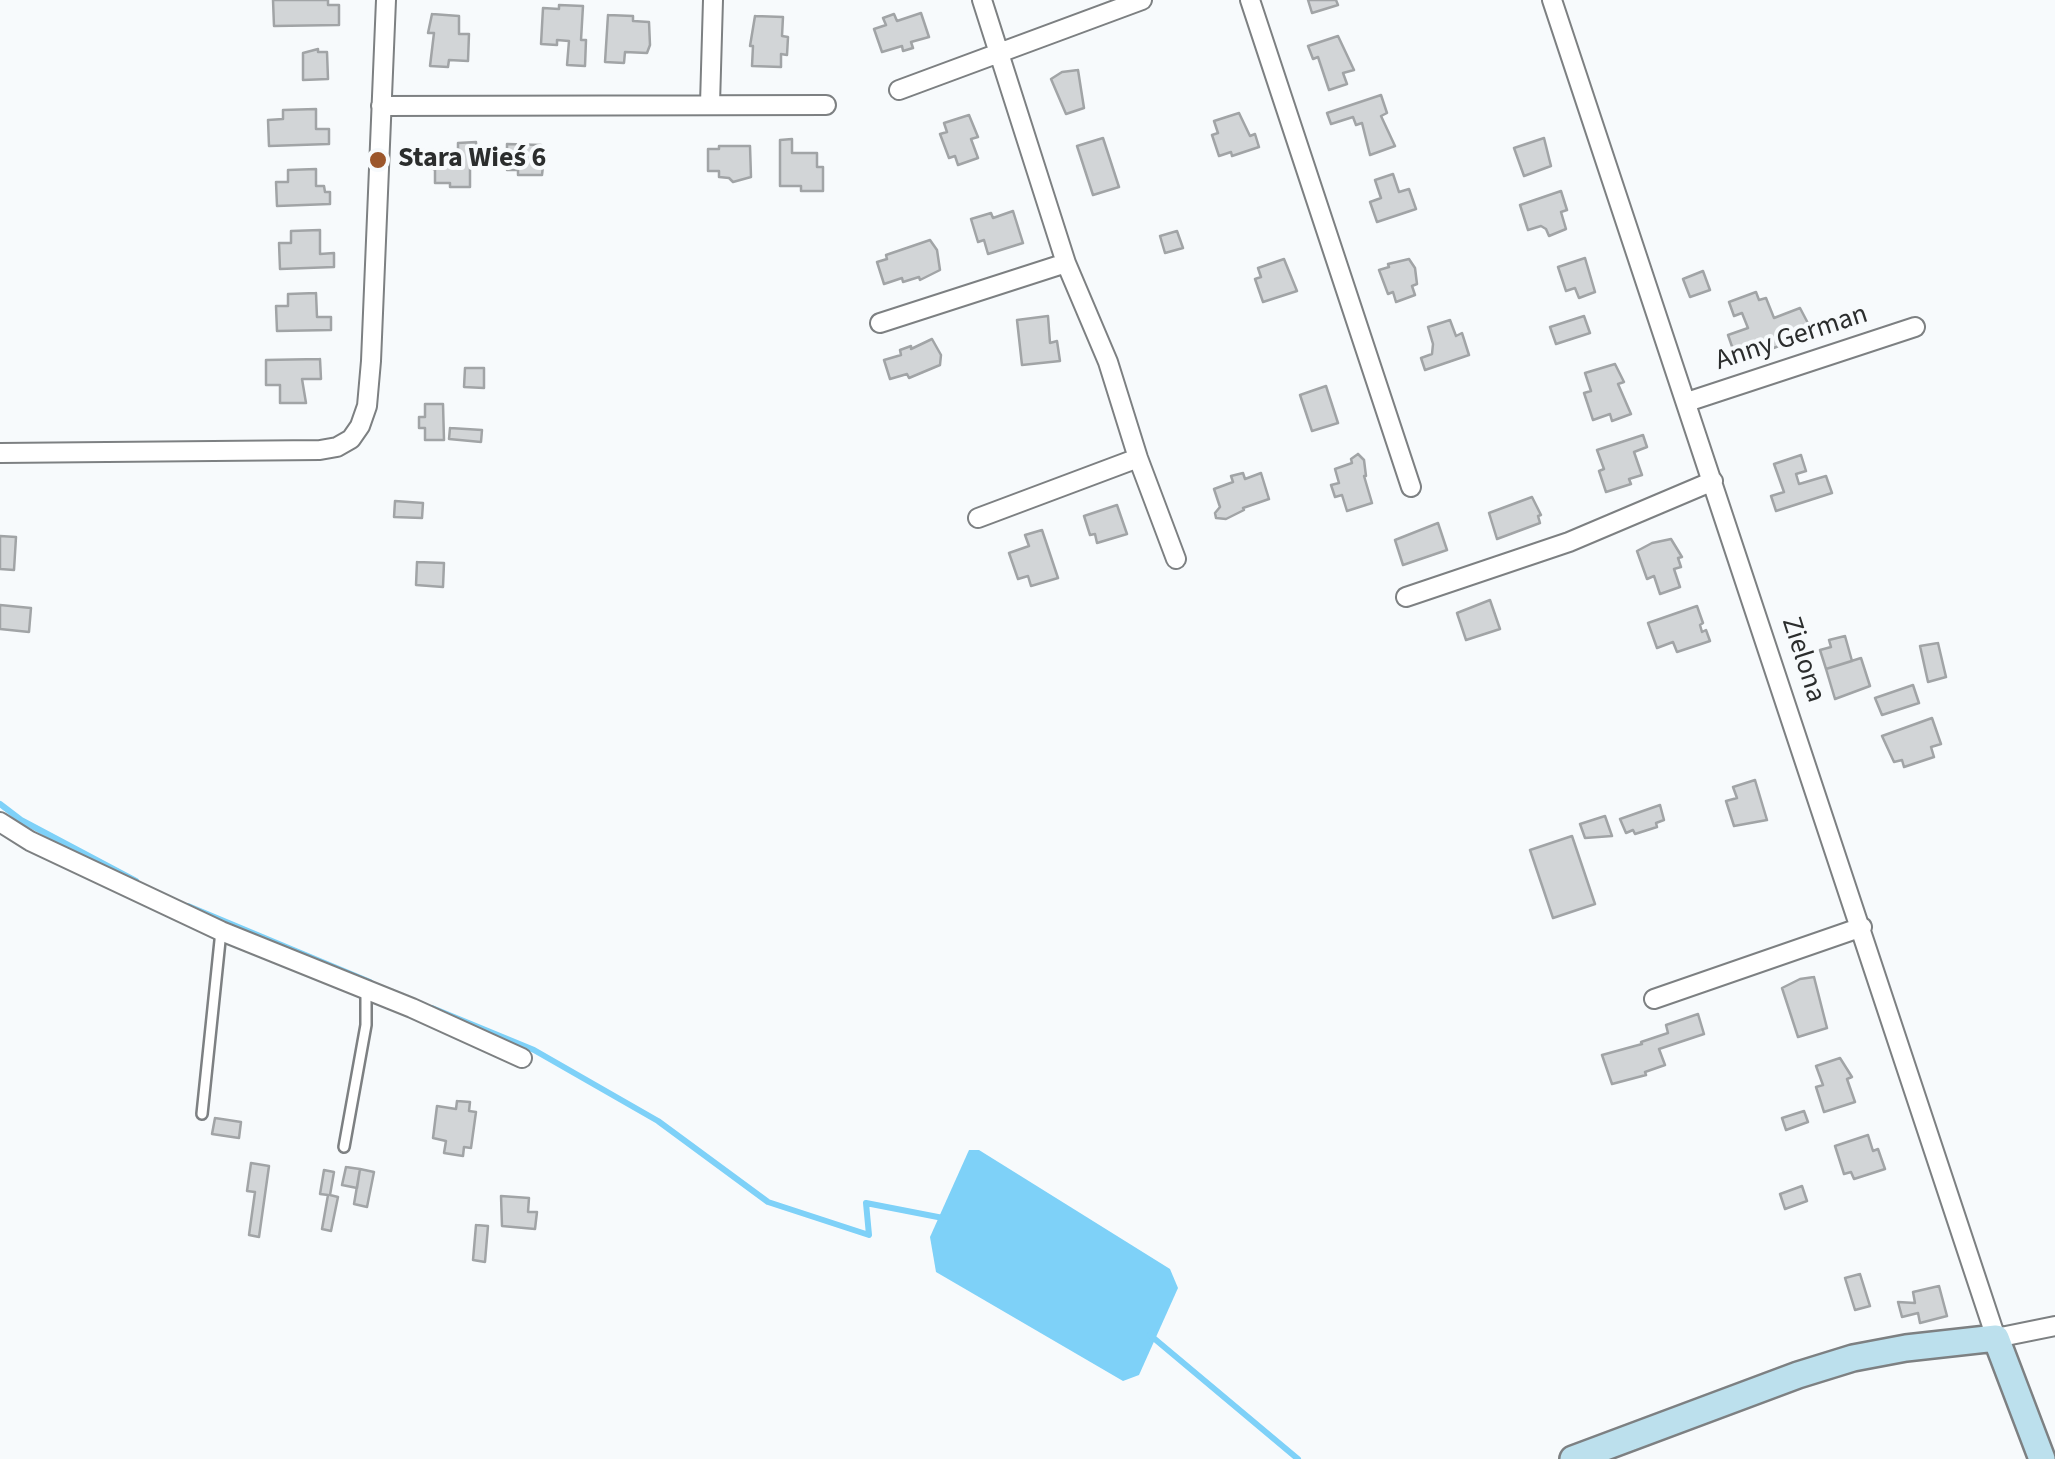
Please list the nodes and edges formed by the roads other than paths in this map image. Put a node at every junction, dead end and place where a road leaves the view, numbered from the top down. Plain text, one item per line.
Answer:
1 (386, 0) edge
2 (713, 0) edge
3 (982, 0) edge
4 (1142, 0) edge
5 (1250, 0) edge
6 (1552, 0) edge
7 (999, 54) junction
8 (898, 90) dead end
9 (710, 104) junction
10 (826, 105) dead end
11 (381, 106) junction
12 (1066, 263) junction
13 (880, 322) dead end
14 (1914, 327) dead end
15 (1687, 402) junction
16 (0, 454) edge
17 (1138, 458) junction
18 (1713, 480) junction
19 (1412, 487) dead end
20 (978, 518) dead end
21 (1176, 559) dead end
22 (1406, 597) dead end
23 (0, 822) edge
24 (1862, 928) junction
25 (220, 931) junction
26 (366, 991) junction
27 (1654, 999) dead end
28 (522, 1058) dead end
29 (202, 1114) dead end
30 (344, 1146) dead end
31 (2055, 1326) edge
32 (1996, 1338) junction
33 (1573, 1459) edge
34 (2042, 1459) edge

1 - 11 street
2 - 9 street
3 - 7 street
4 - 7 street
5 - 19 street
6 - 15 street, Zielona
7 - 8 street
7 - 12 street
9 - 10 street
9 - 11 street
11 - 16 street
12 - 13 street
12 - 17 street
14 - 15 street, Anny German
15 - 18 street, Zielona
17 - 20 street
17 - 21 street
18 - 22 street
18 - 24 street, Zielona
23 - 25 street
24 - 27 street
24 - 32 street, Zielona
25 - 26 street
25 - 29 lane
26 - 28 street
26 - 30 lane
31 - 32 street
32 - 33 street
32 - 34 street

